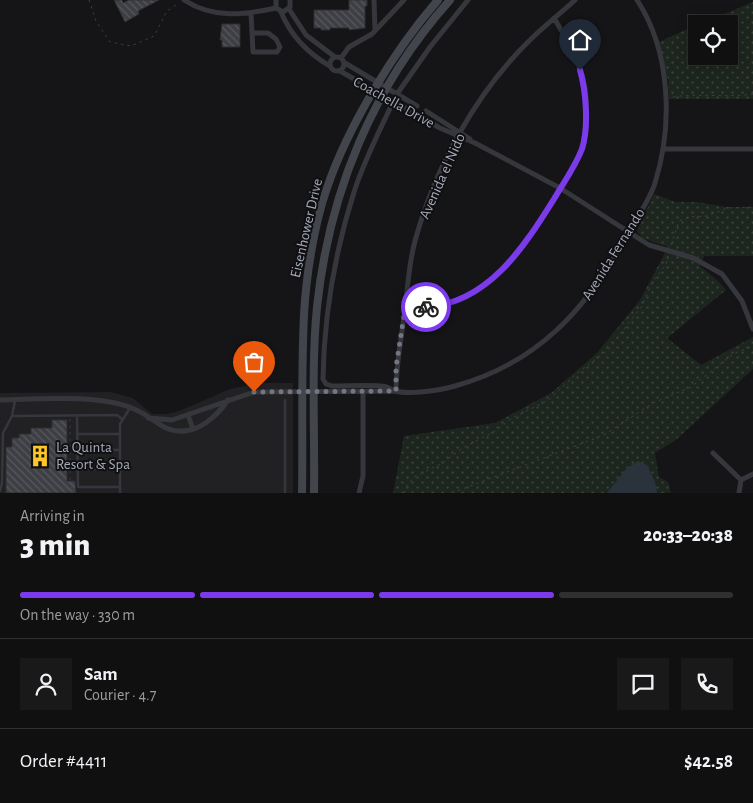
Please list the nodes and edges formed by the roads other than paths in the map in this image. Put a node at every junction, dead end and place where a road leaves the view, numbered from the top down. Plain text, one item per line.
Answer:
1 (183, 0) edge
2 (276, 0) edge
3 (290, 0) edge
4 (374, 0) edge
5 (404, 0) edge
6 (438, 0) edge
7 (450, 0) edge
8 (468, 0) edge
9 (574, 0) edge
10 (637, 0) edge
11 (289, 9) junction
12 (278, 10) junction
13 (251, 13) junction
14 (554, 18) junction
15 (375, 31) junction
16 (252, 33) junction
17 (308, 37) junction
18 (302, 45) junction
19 (338, 58) junction
20 (345, 63) junction
21 (330, 66) junction
22 (340, 72) junction
23 (379, 83) junction
24 (388, 88) junction
25 (374, 91) junction
26 (397, 94) junction
27 (383, 96) junction
28 (393, 102) junction
29 (417, 106) dead end
30 (426, 111) dead end
31 (434, 115) junction
32 (430, 122) junction
33 (460, 134) junction
34 (663, 149) junction
35 (753, 150) edge
36 (560, 188) junction
37 (628, 233) junction
38 (405, 309) junction
39 (753, 329) edge
40 (396, 391) junction
41 (303, 392) junction
42 (315, 392) junction
43 (363, 393) junction
44 (228, 399) junction
45 (0, 400) edge
46 (15, 400) junction
47 (285, 400) dead end
48 (130, 407) junction
49 (188, 415) junction
50 (12, 416) junction
51 (77, 416) junction
52 (148, 418) junction
53 (122, 419) junction
54 (193, 429) junction
55 (77, 434) junction
56 (120, 434) junction
57 (77, 450) junction
58 (120, 450) junction
59 (713, 453) dead end
60 (78, 469) junction
61 (120, 469) junction
62 (753, 474) edge
63 (741, 480) junction
64 (120, 487) junction
65 (0, 490) edge
66 (120, 493) edge
67 (285, 493) edge
68 (302, 493) edge
69 (314, 493) edge
70 (359, 493) edge
71 (739, 493) edge

1 - 13 street
2 - 12 street
3 - 11 street
4 - 15 street
5 - 15 street
6 - 23 main road, Eisenhower Drive
7 - 24 main road, Eisenhower Drive
8 - 26 street
9 - 14 street, Avenida el Nido
10 - 34 street, Avenida Fernando
11 - 12 street
11 - 17 street, Coachella Drive
12 - 13 street
12 - 18 street, Coachella Drive
13 - 16 street
14 - 33 street, Avenida el Nido
14 - 36 street
15 - 19 street
16 - 16 street
17 - 18 lane
17 - 19 street, Coachella Drive
18 - 21 street, Coachella Drive
19 - 20 street, Coachella Drive
19 - 21 street
20 - 22 street, Coachella Drive
20 - 23 street, Coachella Drive
21 - 22 street, Coachella Drive
22 - 25 street, Coachella Drive
23 - 24 street, Coachella Drive
23 - 25 main road, Eisenhower Drive
24 - 26 street, Coachella Drive
24 - 27 main road, Eisenhower Drive
25 - 27 street, Coachella Drive
25 - 41 main road, Eisenhower Drive
26 - 29 street, Coachella Drive
27 - 28 street, Coachella Drive
27 - 42 main road, Eisenhower Drive
28 - 32 street, Coachella Drive
28 - 40 street, Avenida Fernando
30 - 31 street, Coachella Drive
31 - 32 lane
31 - 33 street, Coachella Drive
32 - 33 street, Coachella Drive
33 - 36 street, Coachella Drive
33 - 38 street, Avenida el Nido
34 - 35 street
34 - 37 street, Avenida Fernando
36 - 37 street, Coachella Drive
36 - 38 street
37 - 39 street, Coachella Drive
37 - 40 street, Avenida Fernando
38 - 40 street, Avenida el Nido
40 - 43 street, Avenida Fernando
41 - 42 street, Avenida Fernando
41 - 44 street, Avenida Fernando
41 - 68 main road, Eisenhower Drive
42 - 43 street, Avenida Fernando
42 - 69 main road, Eisenhower Drive
43 - 70 street
44 - 49 street, Avenida Fernando
44 - 54 street
45 - 46 street, Avenida Fernando
46 - 48 street, Avenida Fernando
46 - 50 lane
47 - 67 lane
48 - 52 street, Avenida Fernando
48 - 53 lane
49 - 52 street, Avenida Fernando
49 - 54 street
50 - 51 lane
50 - 65 lane
51 - 53 lane
51 - 55 lane
52 - 54 street, Avenida Fernando
53 - 56 lane
55 - 56 lane
55 - 57 lane
56 - 58 lane
57 - 58 lane
57 - 60 lane
58 - 61 lane
59 - 63 street
60 - 61 lane
60 - 64 lane
61 - 64 lane
62 - 63 street
63 - 71 street
64 - 66 lane

